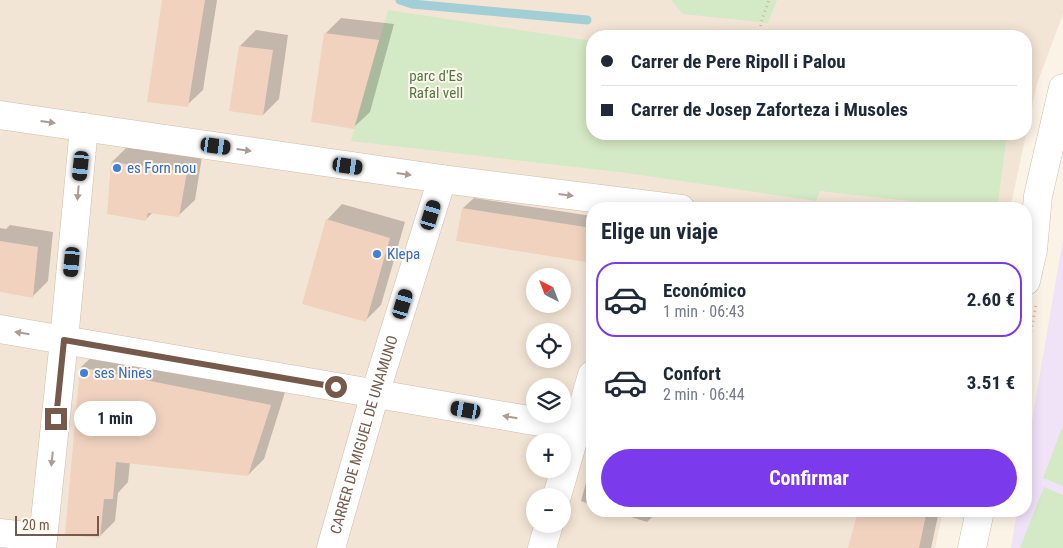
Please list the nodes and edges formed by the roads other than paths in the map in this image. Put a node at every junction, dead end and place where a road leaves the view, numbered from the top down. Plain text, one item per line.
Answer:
1 (1063, 88) edge
2 (0, 115) edge
3 (84, 127) junction
4 (442, 179) junction
5 (608, 202) edge
6 (1032, 232) edge
7 (0, 329) edge
8 (64, 340) junction
9 (375, 394) junction
10 (586, 416) edge
11 (584, 430) edge
12 (560, 488) edge
13 (979, 517) edge
14 (0, 533) edge
15 (546, 533) edge
16 (43, 543) edge
17 (331, 548) edge
18 (542, 548) edge
19 (972, 548) edge

1 - 6 street
2 -> 3 street
3 -> 4 street
3 -> 8 street
4 -> 5 street
4 - 9 street, CARRER DE MIGUEL DE UNAMUNO
8 -> 7 street
8 - 9 street
8 -> 16 street
11 -> 9 street
9 - 17 street, CARRER DE MIGUEL DE UNAMUNO
10 - 11 street
11 - 12 street
13 - 19 street
14 - 16 street
15 - 18 street

